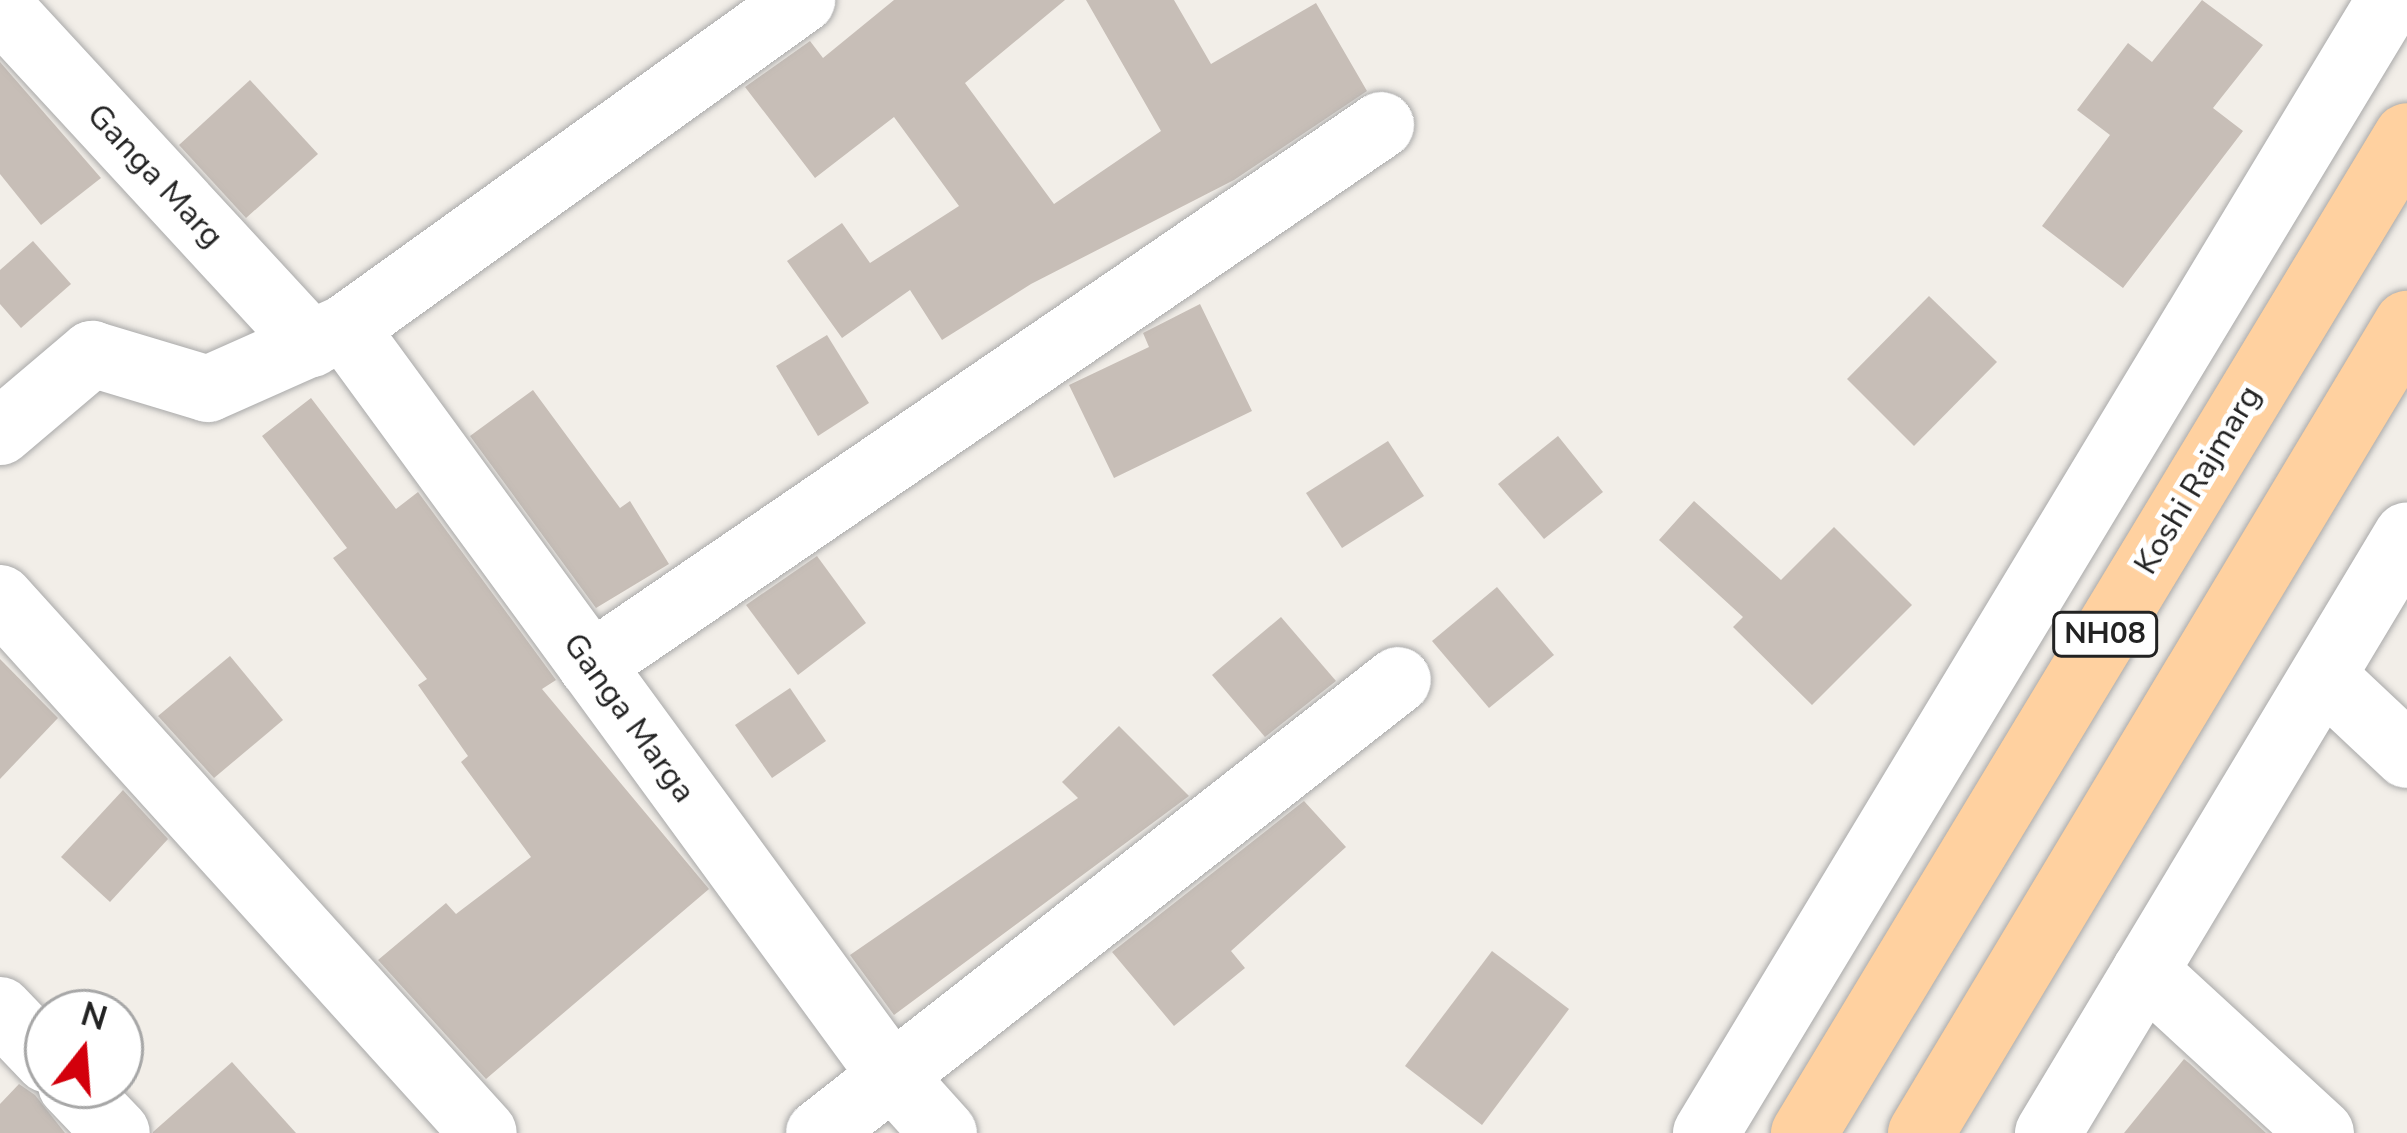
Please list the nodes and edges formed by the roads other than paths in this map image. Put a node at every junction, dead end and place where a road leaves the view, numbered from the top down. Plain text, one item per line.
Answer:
1 (2390, 0) edge
2 (787, 4) edge
3 (0, 7) edge
4 (1382, 125) dead end
5 (2407, 136) edge
6 (2407, 325) edge
7 (328, 336) junction
8 (10, 404) edge
9 (2407, 535) edge
10 (0, 598) edge
11 (591, 665) junction
12 (2324, 677) junction
13 (1398, 680) dead end
14 (2407, 755) edge
15 (2145, 971) junction
16 (0, 1010) edge
17 (24, 1035) edge
18 (889, 1072) junction
19 (94, 1109) edge
20 (117, 1133) edge
21 (484, 1133) edge
22 (819, 1133) edge
23 (944, 1133) edge
24 (1706, 1133) edge
25 (1804, 1133) edge
26 (1921, 1133) edge
27 (2048, 1133) edge
28 (2321, 1133) edge

1 - 24 street
2 - 7 street
3 - 7 street, Ganga Marg
4 - 11 street
5 - 25 main road, Koshi Rajmarg / NH08
6 - 26 main road, NH08
7 - 8 street
7 - 11 street, Ganga Marga
9 - 12 street
10 - 21 street
11 - 18 street, Ganga Marga
12 - 14 street
12 - 15 street
13 - 18 street
15 - 27 street
15 - 28 street
16 - 17 street
18 - 22 street
18 - 23 street, Ganga Marga
19 - 20 street

